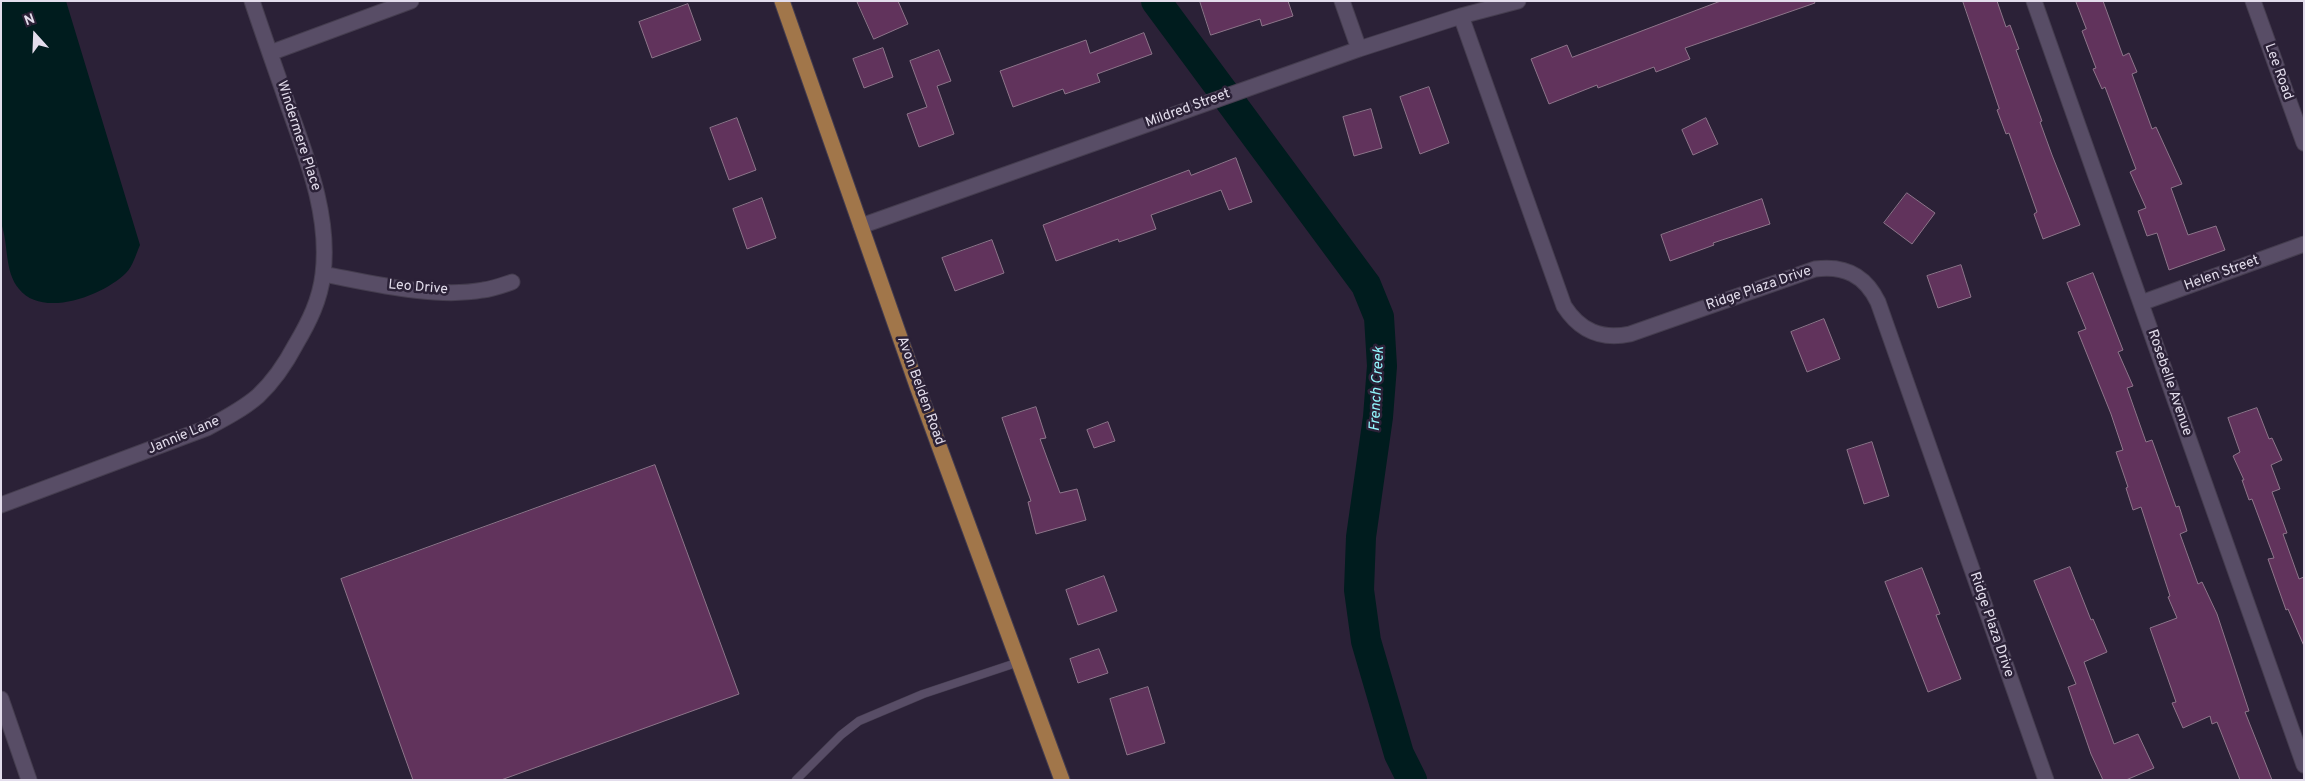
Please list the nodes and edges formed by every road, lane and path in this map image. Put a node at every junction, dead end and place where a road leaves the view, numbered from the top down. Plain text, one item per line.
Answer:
1 (252, 1) edge
2 (411, 1) edge
3 (782, 1) edge
4 (1342, 1) edge
5 (1518, 1) edge
6 (2034, 1) edge
7 (2253, 1) edge
8 (1461, 16) junction
9 (1359, 49) junction
10 (270, 53) junction
11 (2304, 143) edge
12 (861, 226) junction
13 (2304, 244) edge
14 (323, 274) junction
15 (512, 282) dead end
16 (2140, 303) junction
17 (1, 505) edge
18 (1019, 662) junction
19 (1, 699) edge
20 (2304, 765) edge
21 (29, 780) edge
22 (796, 780) edge
23 (1062, 780) edge
24 (2046, 780) edge

1 - 10 street, Windermere Place
2 - 10 street
3 - 12 main road, Avon Belden Road
4 - 9 street
5 - 8 street, Mildred Street
6 - 16 street, Rosebelle Avenue
7 - 11 street, Lee Road
8 - 9 street, Mildred Street
8 - 24 street, Ridge Plaza Drive
9 - 12 street, Mildred Street
10 - 14 street, Windermere Place
12 - 18 main road, Avon Belden Road
13 - 16 street, Helen Street
14 - 15 street, Leo Drive
14 - 17 street, Jannie Lane
16 - 20 street, Rosebelle Avenue
18 - 22 lane
18 - 23 main road, Avon Belden Road
19 - 21 street

